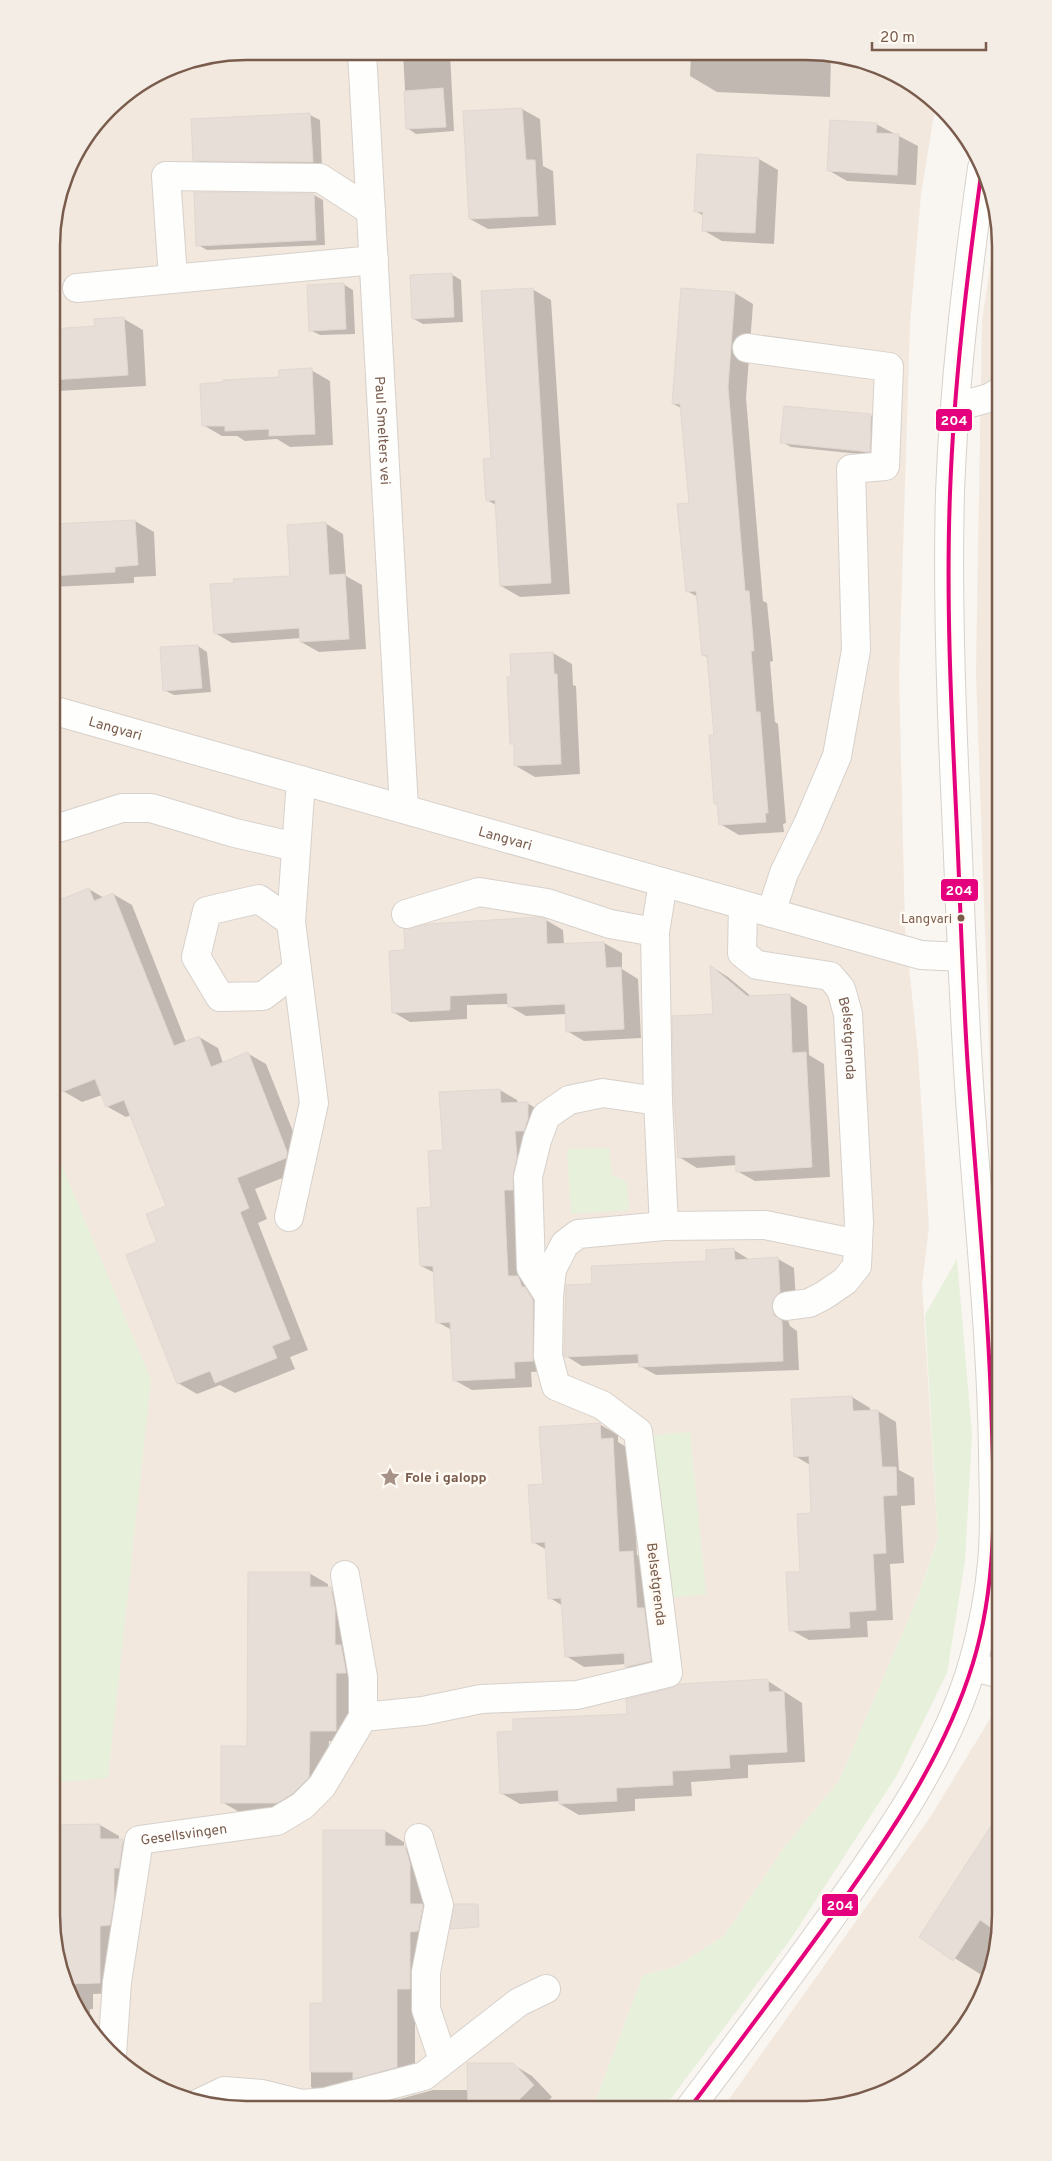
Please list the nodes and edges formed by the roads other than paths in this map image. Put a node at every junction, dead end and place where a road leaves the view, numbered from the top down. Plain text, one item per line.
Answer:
1 (362, 60) edge
2 (980, 181) edge
3 (371, 211) junction
4 (374, 260) junction
5 (173, 278) junction
6 (77, 288) dead end
7 (747, 348) dead end
8 (992, 396) edge
9 (956, 407) junction
10 (60, 712) edge
11 (301, 780) junction
12 (404, 808) junction
13 (60, 827) edge
14 (296, 846) junction
15 (663, 883) junction
16 (743, 905) junction
17 (772, 913) junction
18 (406, 914) dead end
19 (291, 922) junction
20 (655, 932) junction
21 (962, 957) junction
22 (297, 970) junction
23 (658, 1101) junction
24 (289, 1217) dead end
25 (664, 1226) junction
26 (858, 1244) junction
27 (549, 1296) junction
28 (787, 1306) dead end
29 (992, 1384) edge
30 (992, 1563) edge
31 (345, 1575) dead end
32 (972, 1666) junction
33 (992, 1672) edge
34 (363, 1716) junction
35 (419, 1838) dead end
36 (546, 1989) dead end
37 (113, 2044) edge
38 (443, 2060) junction
39 (211, 2097) edge
40 (290, 2101) edge
41 (330, 2101) edge
42 (695, 2101) edge

1 - 3 street, Paul Smelters vei
2 - 9 street
3 - 4 street, Paul Smelters vei
3 - 5 street
4 - 5 street
4 - 12 street, Paul Smelters vei
5 - 6 street
7 - 17 street
8 - 9 street
9 - 21 street
10 - 11 street, Langvari
11 - 12 street, Langvari
11 - 14 street
12 - 15 street, Langvari
13 - 14 street
14 - 19 street
15 - 16 street, Langvari
15 - 20 street
16 - 17 street, Langvari
16 - 26 street, Belsetgrenda
17 - 21 street, Langvari
18 - 20 street
19 - 22 street
19 - 22 street
20 - 23 street
21 - 29 street
22 - 24 street
23 - 25 street
23 - 27 street
25 - 26 street, Belsetgrenda
25 - 27 street, Belsetgrenda
26 - 28 street, Belsetgrenda
27 - 34 street, Belsetgrenda
30 - 32 street
31 - 34 street
32 - 33 street
32 - 42 street
34 - 37 street, Gesellsvingen
35 - 38 street
36 - 38 street
38 - 41 street
39 - 40 street

